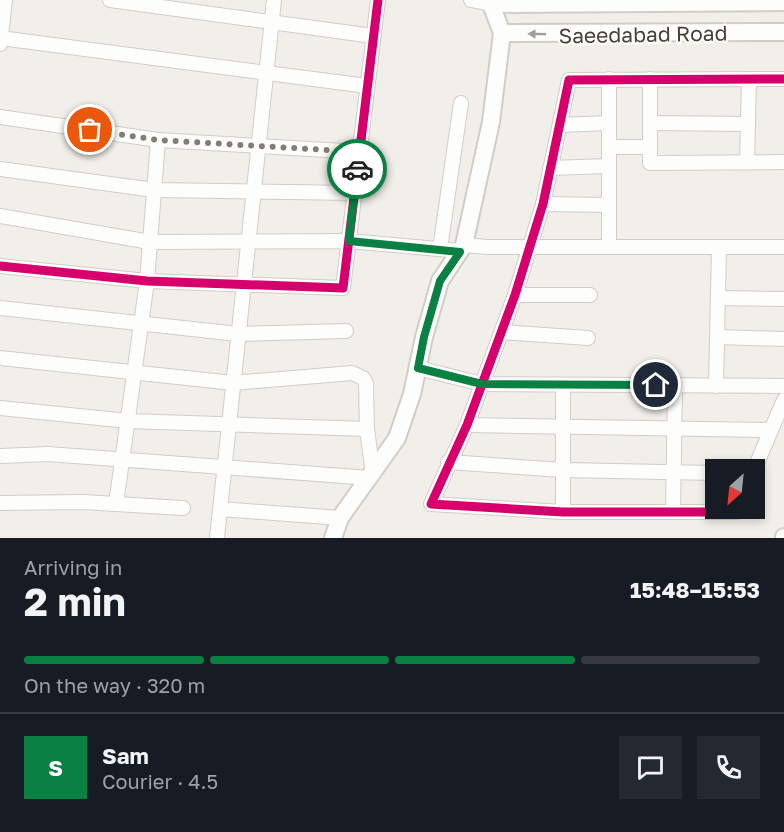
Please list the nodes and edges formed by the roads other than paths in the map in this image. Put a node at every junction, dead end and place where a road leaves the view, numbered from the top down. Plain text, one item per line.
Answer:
1 (4, 0) edge
2 (110, 0) edge
3 (274, 0) edge
4 (378, 0) edge
5 (473, 0) edge
6 (688, 1) edge
7 (492, 2) edge
8 (571, 2) edge
9 (784, 2) edge
10 (271, 22) junction
11 (784, 32) edge
12 (502, 33) junction
13 (373, 36) junction
14 (0, 38) edge
15 (0, 44) edge
16 (265, 72) junction
17 (609, 79) junction
18 (650, 79) junction
19 (749, 79) junction
20 (784, 79) edge
21 (368, 86) junction
22 (461, 103) dead end
23 (0, 117) edge
24 (609, 123) junction
25 (650, 123) junction
26 (560, 124) junction
27 (748, 124) junction
28 (158, 140) junction
29 (258, 146) junction
30 (609, 147) junction
31 (650, 147) junction
32 (360, 152) junction
33 (747, 162) junction
34 (784, 162) edge
35 (609, 166) junction
36 (550, 168) junction
37 (0, 169) edge
38 (154, 190) junction
39 (253, 192) junction
40 (354, 193) junction
41 (543, 204) junction
42 (609, 205) junction
43 (0, 216) edge
44 (349, 241) junction
45 (150, 242) junction
46 (248, 242) junction
47 (530, 247) junction
48 (609, 247) junction
49 (719, 247) junction
50 (784, 247) edge
51 (462, 248) junction
52 (440, 249) junction
53 (0, 267) edge
54 (147, 281) junction
55 (243, 285) junction
56 (515, 295) junction
57 (590, 295) dead end
58 (718, 298) junction
59 (784, 300) edge
60 (0, 308) edge
61 (141, 325) junction
62 (346, 331) dead end
63 (502, 332) junction
64 (238, 334) junction
65 (717, 337) junction
66 (588, 338) dead end
67 (784, 339) edge
68 (0, 357) edge
69 (418, 368) junction
70 (135, 372) junction
71 (233, 383) junction
72 (482, 384) junction
73 (563, 385) junction
74 (675, 385) junction
75 (716, 386) junction
76 (784, 386) edge
77 (784, 400) edge
78 (0, 408) edge
79 (128, 421) junction
80 (229, 425) junction
81 (467, 425) junction
82 (563, 427) junction
83 (367, 429) junction
84 (674, 429) junction
85 (771, 430) junction
86 (0, 456) edge
87 (122, 459) junction
88 (759, 459) edge
89 (448, 462) junction
90 (225, 467) junction
91 (563, 470) junction
92 (674, 472) junction
93 (705, 473) edge
94 (371, 476) junction
95 (0, 503) edge
96 (116, 504) junction
97 (183, 508) dead end
98 (220, 509) junction
99 (562, 512) junction
100 (673, 512) junction
101 (705, 512) edge
102 (340, 519) junction
103 (217, 538) edge
104 (333, 538) edge

1 - 14 street
2 - 10 street
3 - 10 street
4 - 13 street
5 - 7 street
6 - 8 street, Saeedabad Road
6 - 9 street, Saeedabad Road
7 - 8 street, Saeedabad Road
7 - 12 street
10 - 13 street
10 - 16 street
11 -> 12 street, Saeedabad Road
12 - 51 street
13 - 21 street
14 - 15 street
14 - 16 street
16 - 21 street
16 - 29 street
17 - 18 street
17 - 24 street
17 - 26 street
18 - 19 street
18 - 25 street
19 - 20 street
19 - 27 street
21 - 32 street
22 - 52 street
23 - 28 street
24 - 26 street
24 - 30 street
25 - 27 street
25 - 31 street
26 - 36 street
27 - 33 street
28 - 29 street
28 - 38 street
29 - 32 street
29 - 39 street
30 - 31 street
30 - 35 street
31 - 33 street
32 - 40 street
33 - 34 street
35 - 36 street
35 - 42 street
36 - 41 street
37 - 38 street
38 - 39 street
38 - 45 street
39 - 40 street
39 - 46 street
40 - 44 street
41 - 42 street
41 - 47 street
42 - 48 street
43 - 45 street
44 - 46 street
44 - 52 street
44 - 55 street
45 - 46 street
45 - 54 street
46 - 55 street
47 - 48 street
47 - 51 street
47 - 56 street
48 - 49 street
49 - 50 street
49 - 58 street
51 - 52 street
51 - 69 street
53 - 54 street
54 - 55 street
54 - 61 street
55 - 64 street
56 - 57 street
56 - 63 street
58 - 59 street
58 - 65 street
60 - 61 street
61 - 64 street
61 - 70 street
62 - 64 street
63 - 66 street
63 - 72 street
64 - 71 street
65 - 67 street
65 - 75 street
68 - 70 street
69 - 72 street
69 - 94 street
70 - 71 street
70 - 79 street
71 - 80 street
71 - 83 street
72 - 73 street
72 - 81 street
73 - 74 street
73 - 82 street
74 - 75 street
74 - 84 street
75 - 76 street
77 - 85 street
78 - 79 street
79 - 80 street
79 - 87 street
80 - 83 street
80 - 90 street
81 - 82 street
81 - 89 street
82 - 84 street
82 - 91 street
83 - 94 street
84 - 85 street
84 - 92 street
85 - 88 street
86 - 87 street
87 - 90 street
87 - 96 street
89 - 91 street
89 - 99 street
90 - 94 street
90 - 98 street
91 - 92 street
91 - 99 street
92 - 93 street
92 - 100 street
94 - 102 street
95 - 96 street
96 - 97 street
98 - 102 street
98 - 103 street
99 - 100 street
100 - 101 street
102 - 104 street

